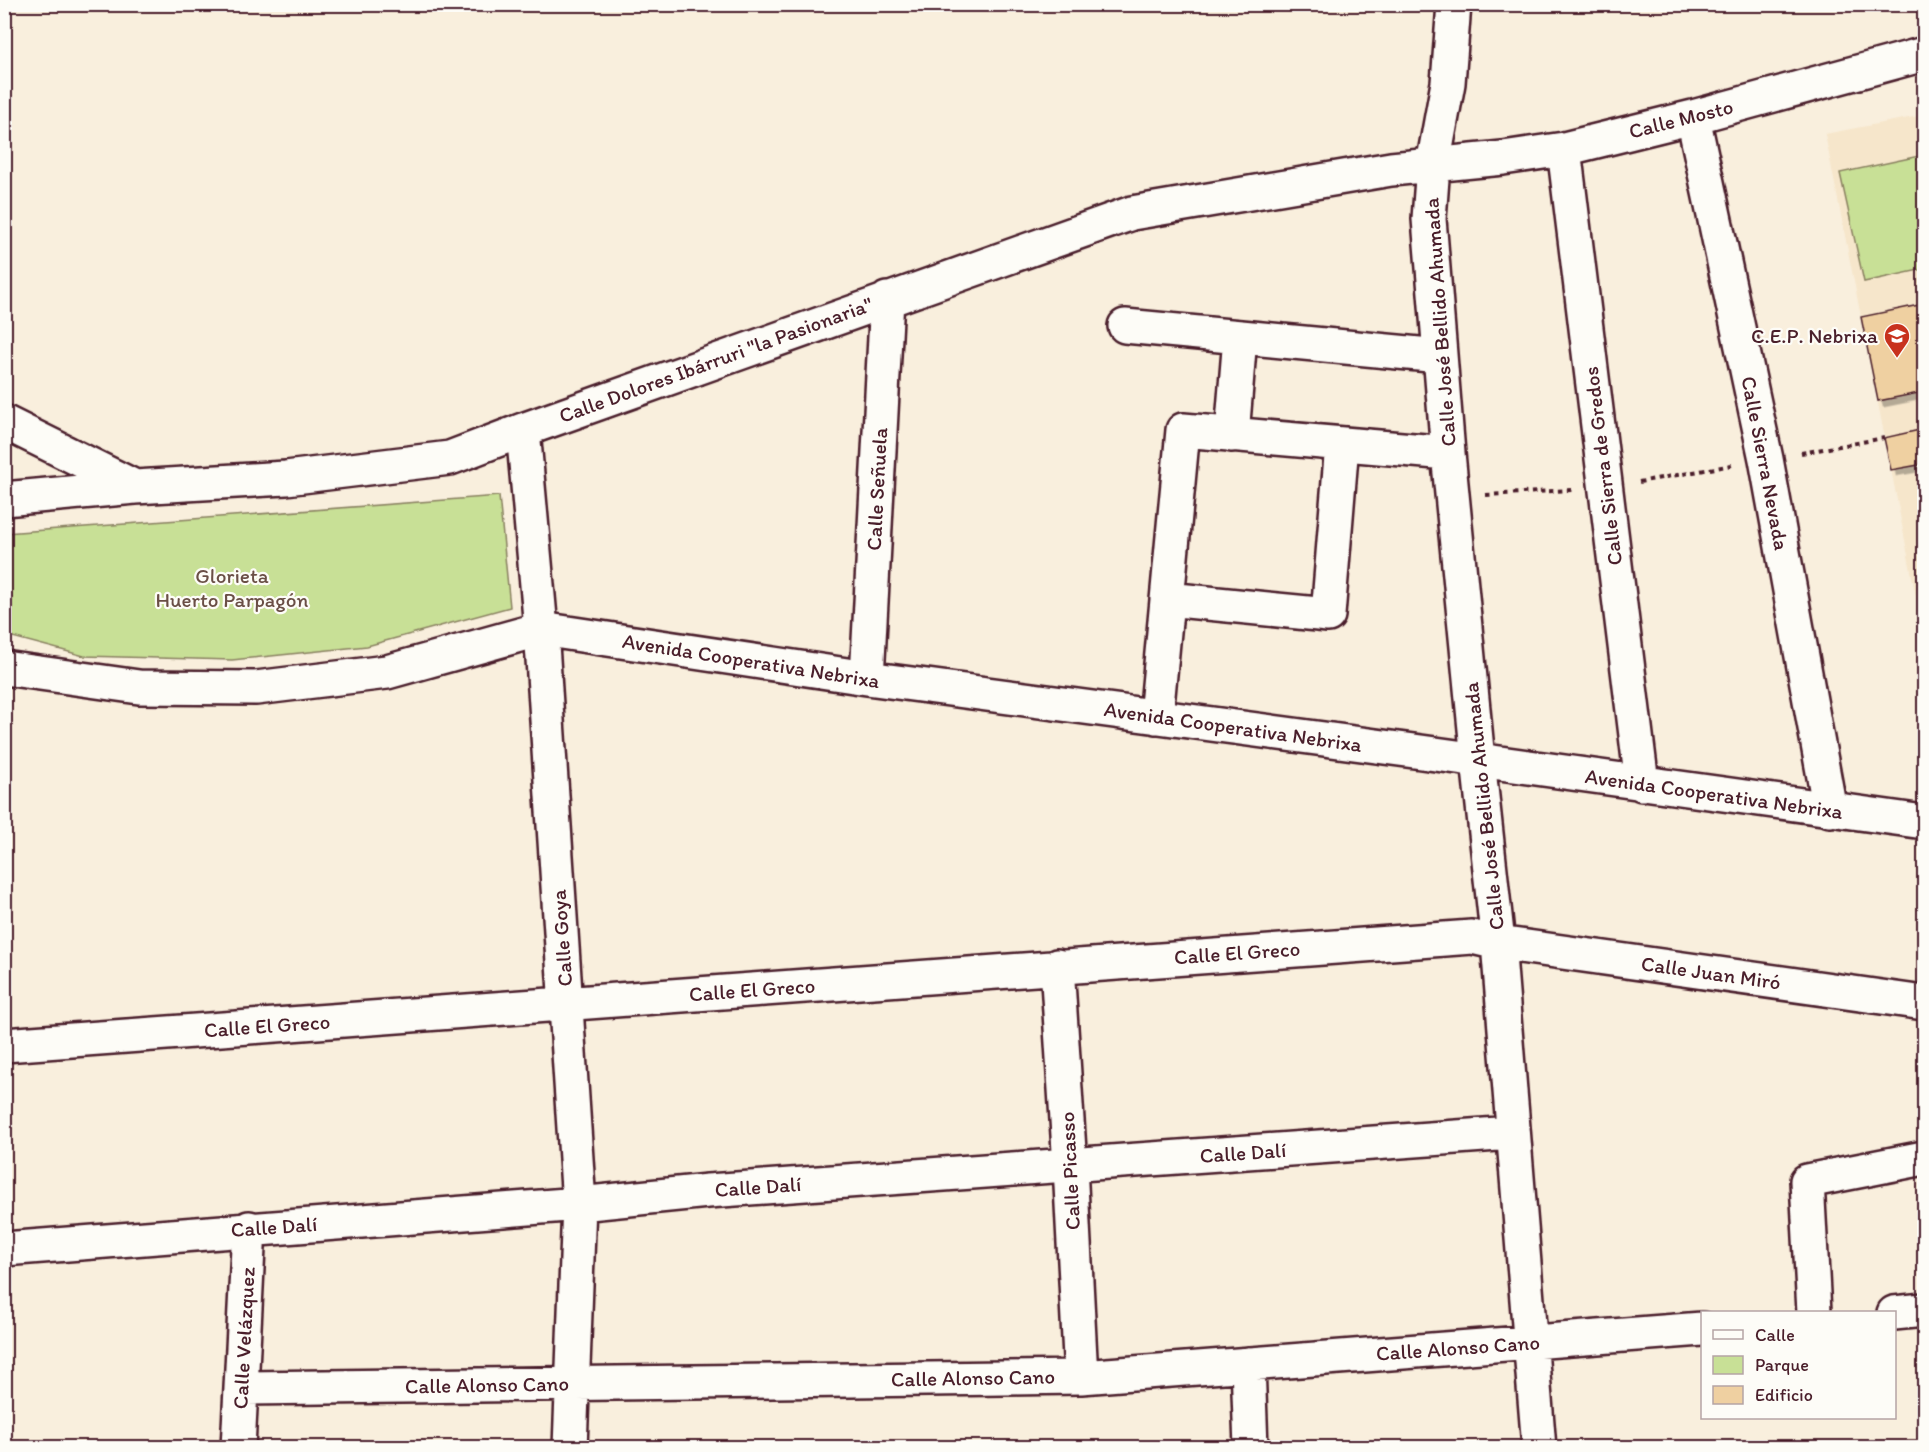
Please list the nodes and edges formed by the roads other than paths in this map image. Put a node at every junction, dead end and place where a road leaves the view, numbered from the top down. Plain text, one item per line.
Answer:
1 (1454, 4) edge
2 (1924, 54) edge
3 (1693, 117) junction
4 (1564, 149) junction
5 (1433, 165) junction
6 (887, 299) junction
7 (1125, 326) dead end
8 (1240, 337) junction
9 (1440, 356) junction
10 (4, 422) edge
11 (523, 430) junction
12 (1232, 435) junction
13 (1342, 444) junction
14 (1448, 453) junction
15 (135, 487) junction
16 (4, 499) edge
17 (1167, 599) junction
18 (541, 629) junction
19 (4, 668) edge
20 (867, 678) junction
21 (1156, 717) junction
22 (1478, 760) junction
23 (1642, 784) junction
24 (1830, 810) junction
25 (1924, 822) edge
26 (1498, 943) junction
27 (1057, 966) junction
28 (1924, 1003) edge
29 (566, 1004) junction
30 (4, 1045) edge
31 (1512, 1133) junction
32 (1924, 1158) edge
33 (1070, 1166) junction
34 (579, 1204) junction
35 (249, 1228) junction
36 (4, 1249) edge
37 (1924, 1310) edge
38 (1814, 1311) edge
39 (1896, 1313) edge
40 (1701, 1329) edge
41 (1532, 1343) junction
42 (1248, 1364) junction
43 (1081, 1377) junction
44 (574, 1384) junction
45 (242, 1388) junction
46 (238, 1448) edge
47 (570, 1448) edge
48 (1251, 1448) edge
49 (1539, 1448) edge

1 - 5 street, Calle José Bellido Ahumada
2 - 3 street, Calle Mosto
3 - 4 street, Calle Mosto
3 - 24 street, Calle Sierra Nevada
4 - 5 street, Calle Mosto
4 - 23 street, Calle Sierra de Gredos
5 - 6 street, Calle Dolores Ibárruri "la Pasionaria"
5 - 9 street, Calle José Bellido Ahumada
6 - 11 street, Calle Dolores Ibárruri "la Pasionaria"
6 - 20 street, Calle Señuela
7 - 8 street
8 - 9 street
8 - 12 street
9 - 14 street, Calle José Bellido Ahumada
10 - 15 street, Calle Dolores Ibárruri "la Pasionaria"
11 - 15 street, Calle Dolores Ibárruri "la Pasionaria"
11 - 18 street, Calle Goya
12 - 13 street
12 - 17 street
13 - 14 street
13 - 17 street
14 - 22 street, Calle José Bellido Ahumada
15 - 16 street
17 - 21 street
18 - 19 street
18 - 20 street, Avenida Cooperativa Nebrixa
18 - 29 street, Calle Goya
20 - 21 street, Avenida Cooperativa Nebrixa
21 - 22 street, Avenida Cooperativa Nebrixa
22 - 23 street, Avenida Cooperativa Nebrixa
22 - 26 street, Calle José Bellido Ahumada
23 - 24 street, Avenida Cooperativa Nebrixa
24 - 25 street, Avenida Cooperativa Nebrixa
26 - 27 street, Calle El Greco
26 - 28 street, Calle Juan Miró
26 - 31 street, Calle José Bellido Ahumada
27 - 29 street, Calle El Greco
27 - 33 street, Calle Picasso
29 - 30 street, Calle El Greco
29 - 34 street, Calle Goya
31 - 33 street, Calle Dalí
31 - 41 street, Calle José Bellido Ahumada
32 - 38 street
33 - 34 street, Calle Dalí
33 - 43 street, Calle Picasso
34 - 35 street, Calle Dalí
34 - 44 street, Calle Goya
35 - 36 street, Calle Dalí
35 - 45 street, Calle Velázquez
37 - 39 street
40 - 41 street, Calle Alonso Cano
41 - 42 street, Calle Alonso Cano
41 - 49 street, Calle José Bellido Ahumada
42 - 43 street, Calle Alonso Cano
42 - 48 street
43 - 44 street, Calle Alonso Cano
44 - 45 street, Calle Alonso Cano
44 - 47 street, Calle Goya
45 - 46 street, Calle Velázquez

